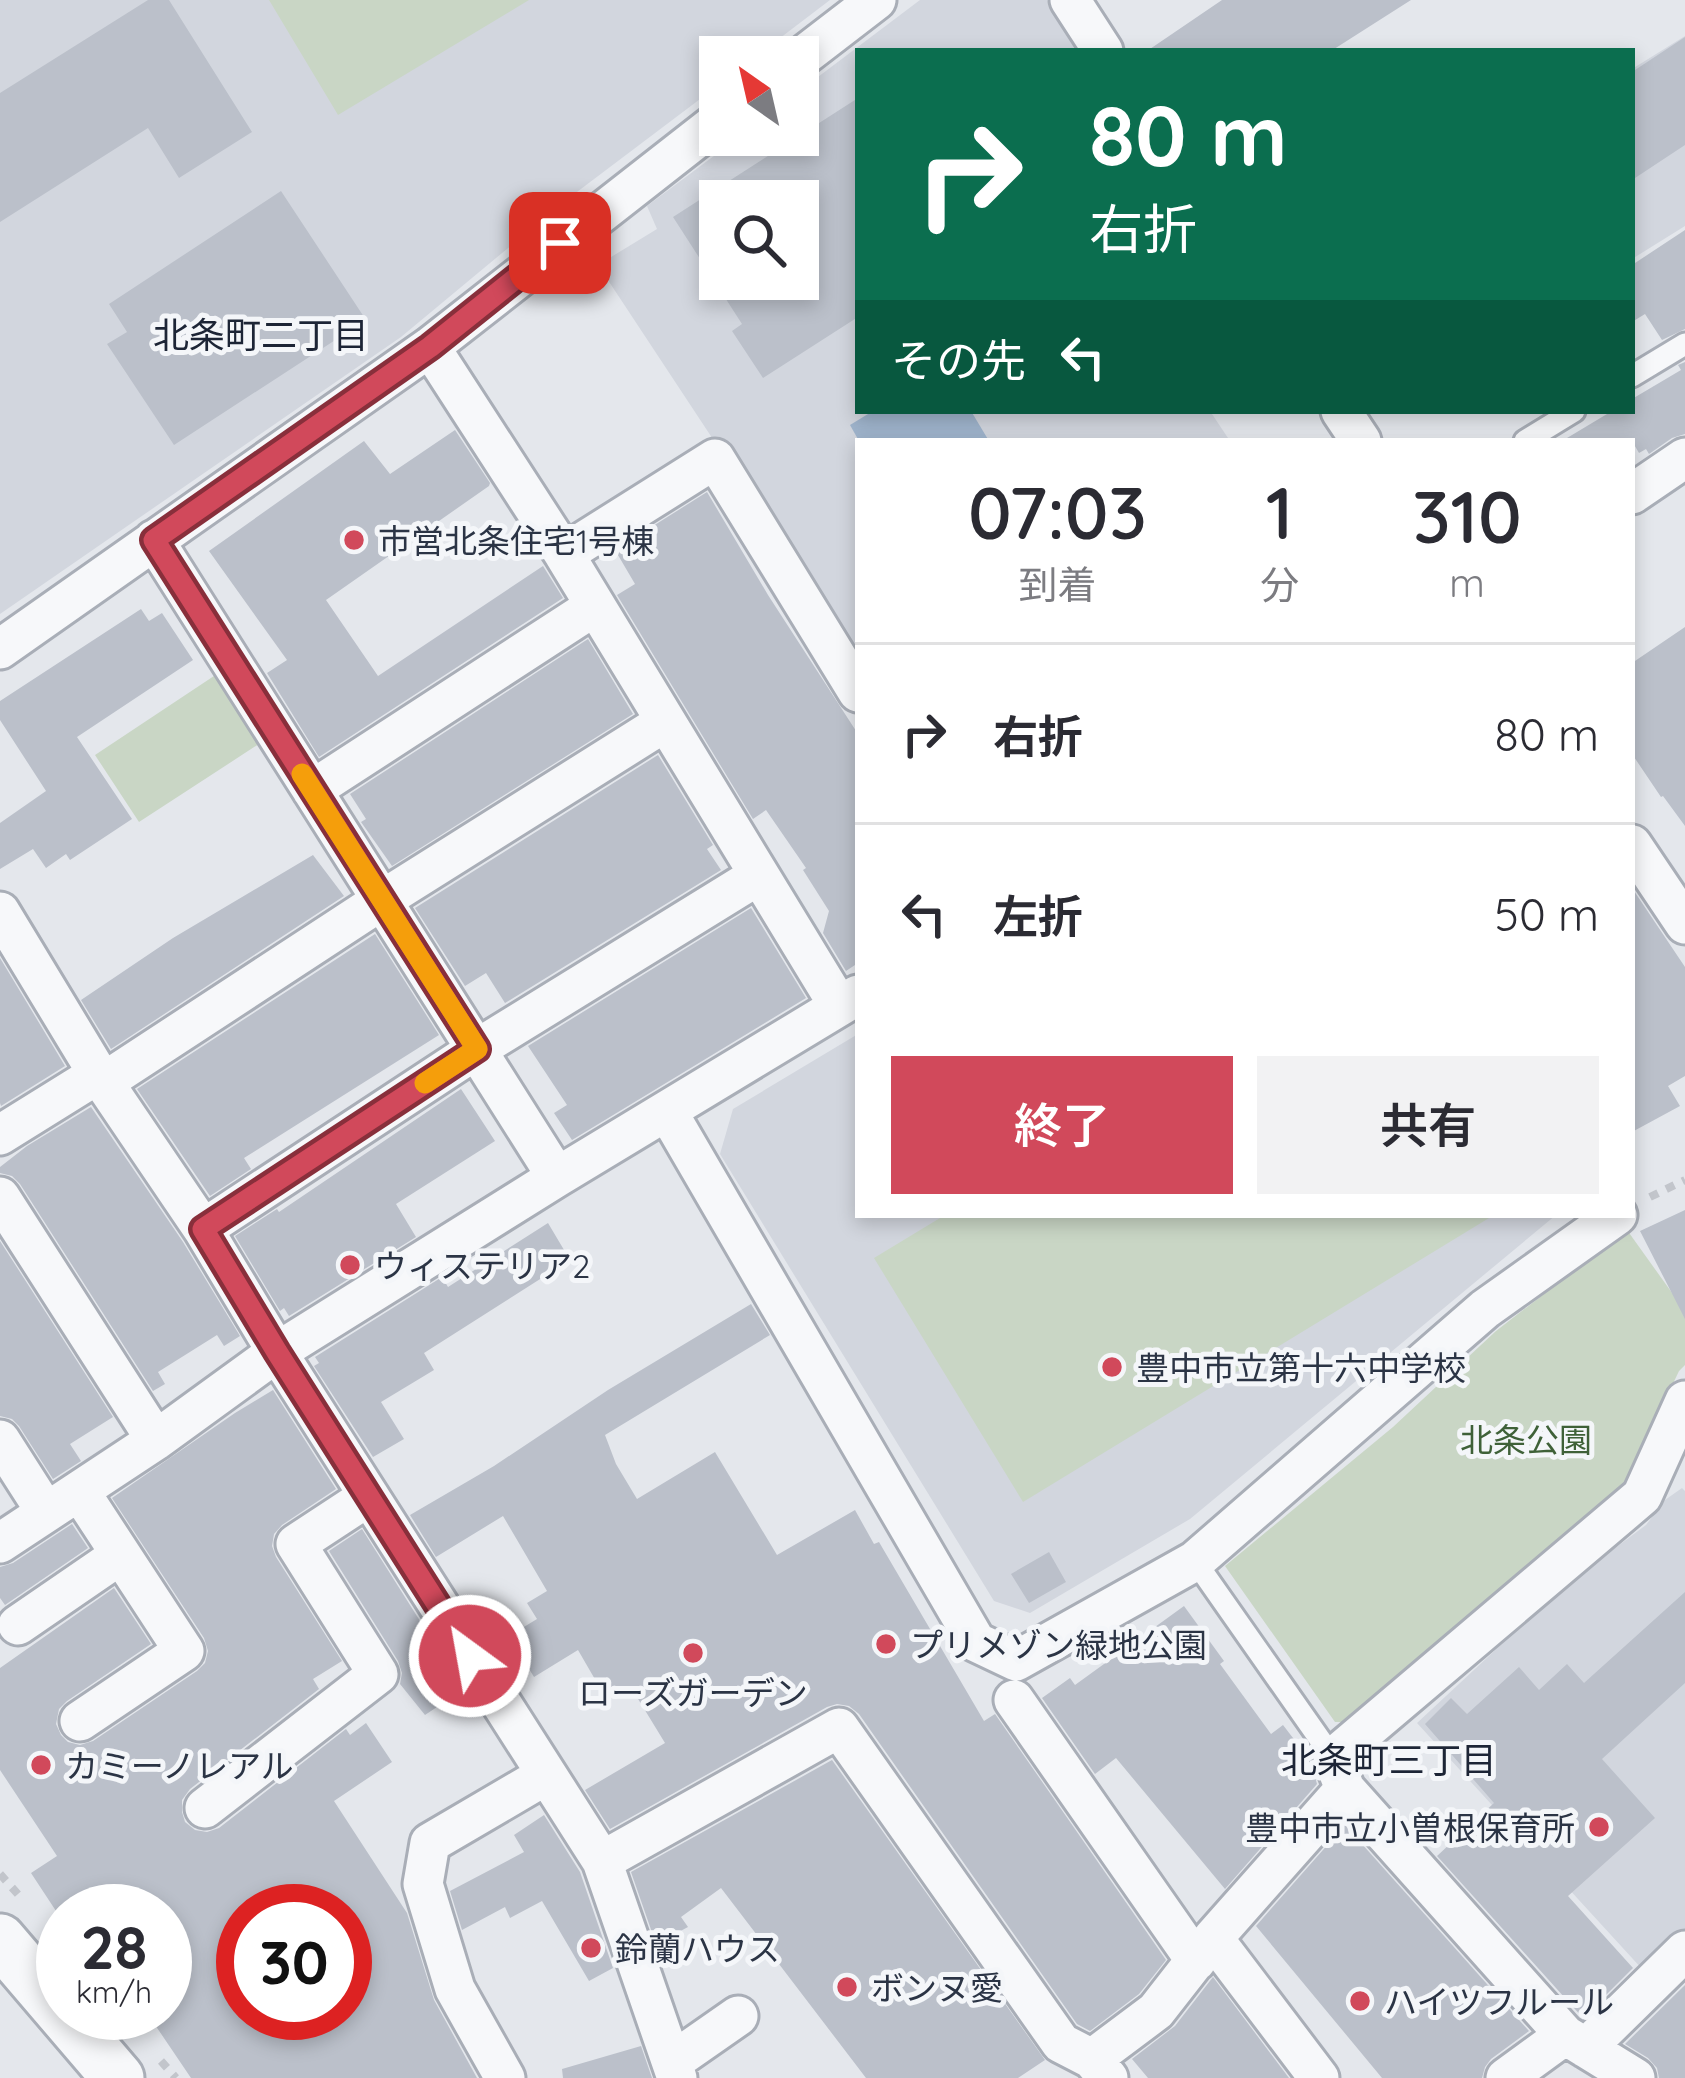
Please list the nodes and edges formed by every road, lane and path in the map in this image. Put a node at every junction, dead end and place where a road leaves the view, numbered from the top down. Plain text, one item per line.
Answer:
1 (876, 0) edge
2 (1070, 0) edge
3 (819, 44) edge
4 (1101, 48) edge
5 (699, 136) edge
6 (1685, 344) edge
7 (430, 347) junction
8 (1635, 374) edge
9 (1569, 414) edge
10 (1530, 438) edge
11 (1685, 458) edge
12 (1635, 492) edge
13 (154, 540) junction
14 (564, 554) junction
15 (595, 606) junction
16 (0, 649) edge
17 (855, 687) edge
18 (665, 722) junction
19 (312, 790) junction
20 (1635, 849) edge
21 (759, 875) junction
22 (382, 900) junction
23 (0, 912) edge
24 (1685, 924) edge
25 (848, 1001) edge
26 (477, 1049) junction
27 (101, 1078) junction
28 (667, 1111) junction
29 (0, 1135) edge
30 (557, 1177) junction
31 (1685, 1180) edge
32 (0, 1197) edge
33 (1635, 1204) edge
34 (1613, 1218) edge
35 (203, 1229) junction
36 (277, 1352) junction
37 (1685, 1401) edge
38 (0, 1440) edge
39 (156, 1440) junction
40 (369, 1496) junction
41 (63, 1502) junction
42 (0, 1543) edge
43 (120, 1555) junction
44 (1195, 1562) junction
45 (18, 1625) dead end
46 (1014, 1700) dead end
47 (80, 1720) dead end
48 (1339, 1774) junction
49 (546, 1775) junction
50 (205, 1808) dead end
51 (602, 1861) junction
52 (0, 1940) edge
53 (1204, 1950) junction
54 (1685, 1951) edge
55 (738, 2016) dead end
56 (1575, 2042) junction
57 (1100, 2068) edge
58 (675, 2070) edge
59 (118, 2078) edge
60 (505, 2078) edge
61 (1319, 2078) edge
62 (1507, 2078) edge
63 (1635, 2078) edge

1 - 3 street
2 - 4 street
5 - 7 street
6 - 8 lane
7 - 13 street
7 - 14 street
9 - 10 lane
11 - 12 street
13 - 16 street
13 - 19 street
14 - 15 street
14 - 17 street
15 - 18 street
15 - 19 street
18 - 21 street
18 - 22 street
19 - 22 street
20 - 24 street
21 - 25 street
21 - 26 street
22 - 26 street
22 - 27 street
23 - 27 street
25 - 28 street
26 - 30 street
26 - 35 street
27 - 29 street
27 - 35 street
28 - 30 street
28 - 44 street
30 - 36 street
31 - 33 path
32 - 39 street
34 - 44 street
35 - 36 street
36 - 39 street
36 - 40 street
37 - 48 street
38 - 41 street
39 - 41 street
40 - 49 street
40 - 50 street
41 - 42 street
41 - 43 street
43 - 45 street
43 - 47 street
44 - 48 lane
46 - 53 street
48 - 53 street
48 - 56 street
49 - 51 street
49 - 60 street
51 - 57 street
51 - 58 street
52 - 59 street
53 - 57 street
53 - 61 street
54 - 56 street
55 - 58 street
56 - 62 street
56 - 63 street

